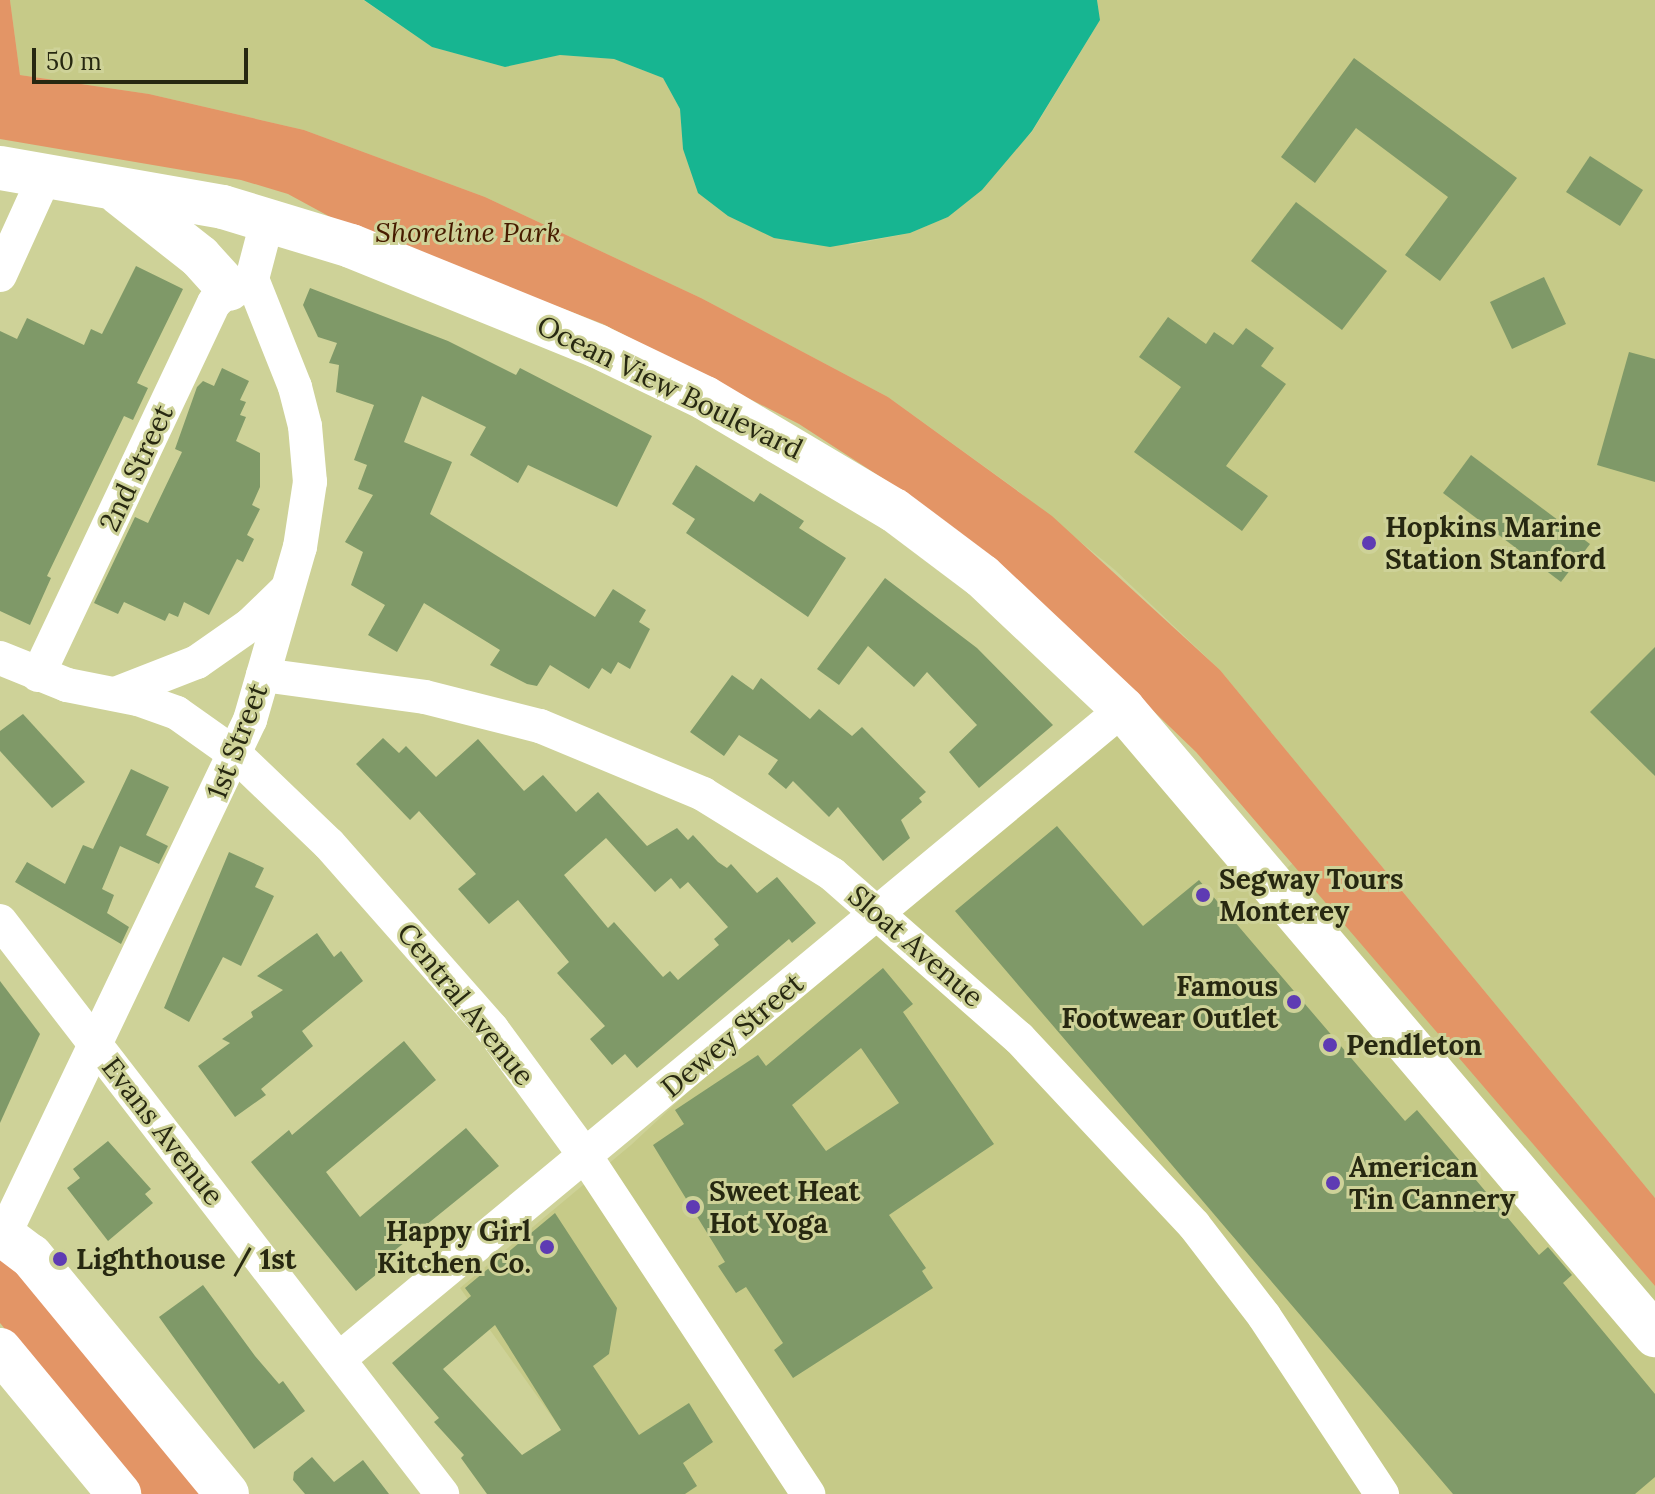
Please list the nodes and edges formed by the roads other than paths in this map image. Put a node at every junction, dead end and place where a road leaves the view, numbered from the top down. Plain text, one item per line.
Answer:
1 (0, 168) edge
2 (45, 176) junction
3 (111, 187) junction
4 (268, 218) junction
5 (0, 275) edge
6 (241, 284) junction
7 (288, 588) junction
8 (0, 658) edge
9 (38, 675) junction
10 (263, 675) junction
11 (115, 694) junction
12 (1123, 709) junction
13 (235, 754) junction
14 (881, 912) junction
15 (0, 921) edge
16 (98, 1046) junction
17 (586, 1157) junction
18 (2, 1234) edge
19 (1655, 1335) edge
20 (0, 1350) edge
21 (339, 1359) junction
22 (119, 1494) edge
23 (227, 1494) edge
24 (442, 1494) edge
25 (808, 1494) edge
26 (1382, 1494) edge

1 - 2 main road, Ocean View Boulevard
2 - 3 main road, Ocean View Boulevard
2 - 5 street
3 - 4 main road, Ocean View Boulevard
3 - 6 main road
4 - 6 street
4 - 12 main road, Ocean View Boulevard
6 - 7 street, 1st Street
6 - 9 street, 2nd Street
7 - 10 street, 1st Street
7 - 11 street
8 - 9 street, Central Avenue
9 - 11 street, Central Avenue
10 - 13 street, 1st Street
10 - 14 street, Sloat Avenue
11 - 13 street, Central Avenue
12 - 14 street, Dewey Street
12 - 19 main road, Ocean View Boulevard
13 - 16 street, 1st Street
13 - 17 street, Central Avenue
14 - 17 street, Dewey Street
14 - 26 street, Sloat Avenue
15 - 16 street, Evans Avenue
16 - 18 street, 1st Street
16 - 21 street, Evans Avenue
17 - 21 street, Dewey Street
17 - 25 street, Central Avenue
18 - 23 main road
20 - 22 main road
21 - 24 street, Evans Avenue

